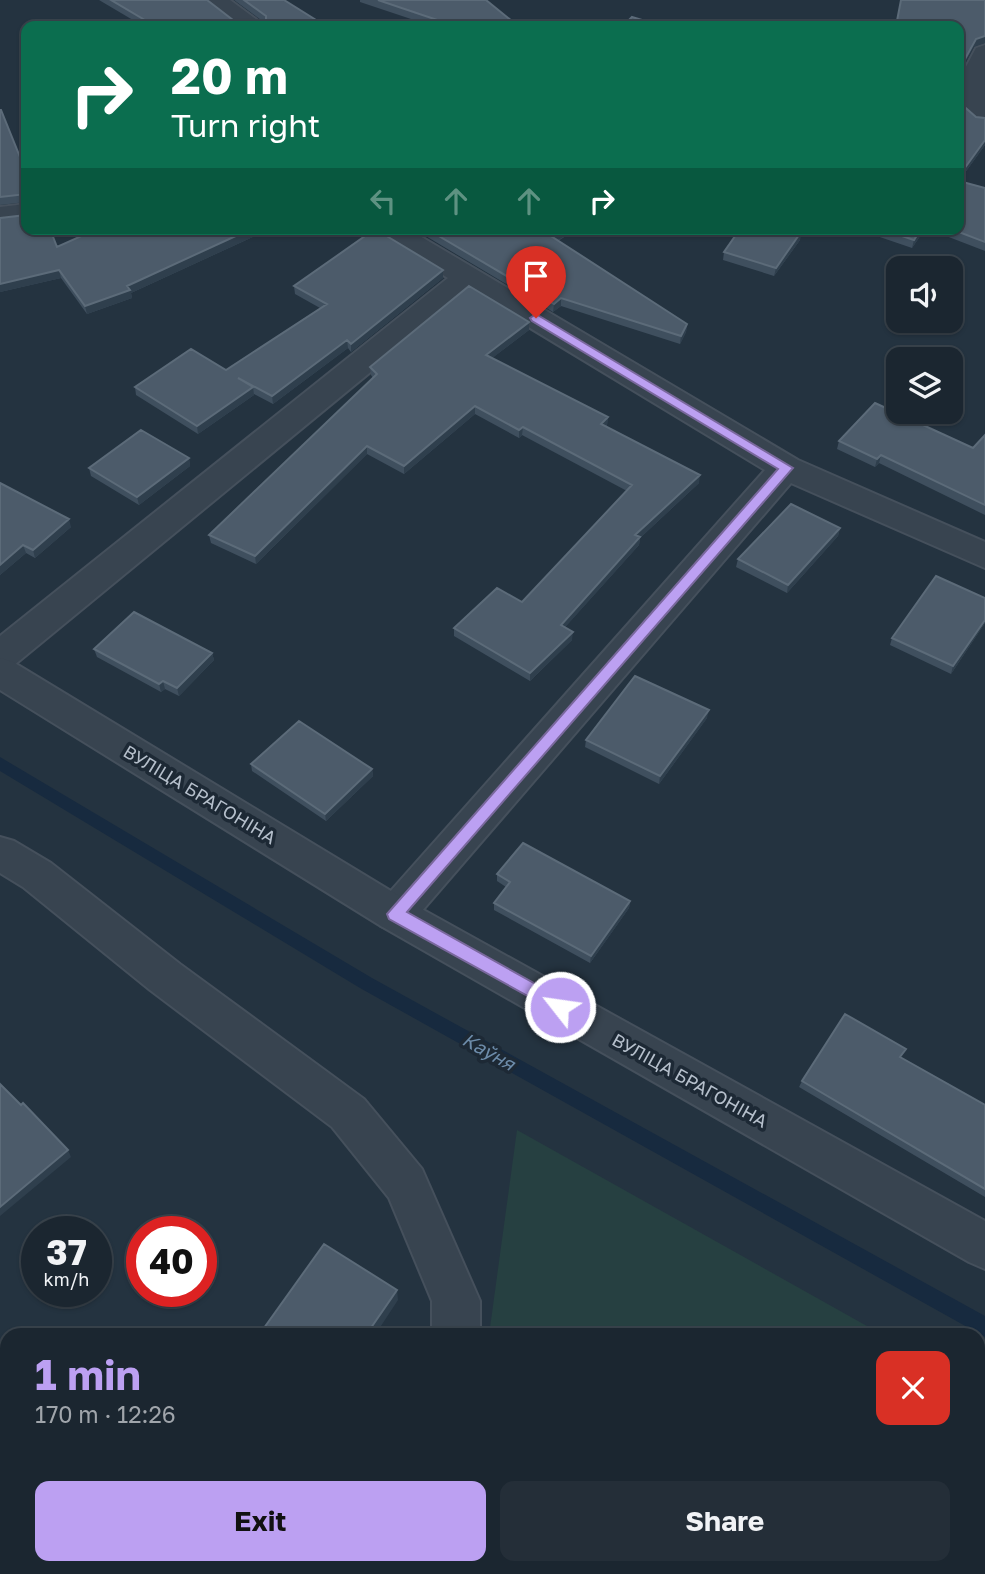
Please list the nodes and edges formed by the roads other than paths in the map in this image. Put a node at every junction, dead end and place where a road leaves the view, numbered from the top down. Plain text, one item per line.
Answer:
1 (213, 0) edge
2 (244, 21) edge
3 (985, 53) edge
4 (978, 112) edge
5 (21, 214) edge
6 (0, 216) edge
7 (397, 235) edge
8 (468, 277) junction
9 (786, 468) junction
10 (985, 556) edge
11 (0, 656) edge
12 (0, 672) edge
13 (0, 853) edge
14 (395, 914) junction
15 (985, 1246) edge
16 (456, 1328) edge

1 - 2 street
3 - 4 street
5 - 6 street
7 - 8 street
8 - 9 street
8 - 11 street
9 - 10 street
9 - 14 street
12 - 14 street, ВУЛІЦА БРАГОНІНА
13 - 16 street
14 - 15 street, ВУЛІЦА БРАГОНІНА

